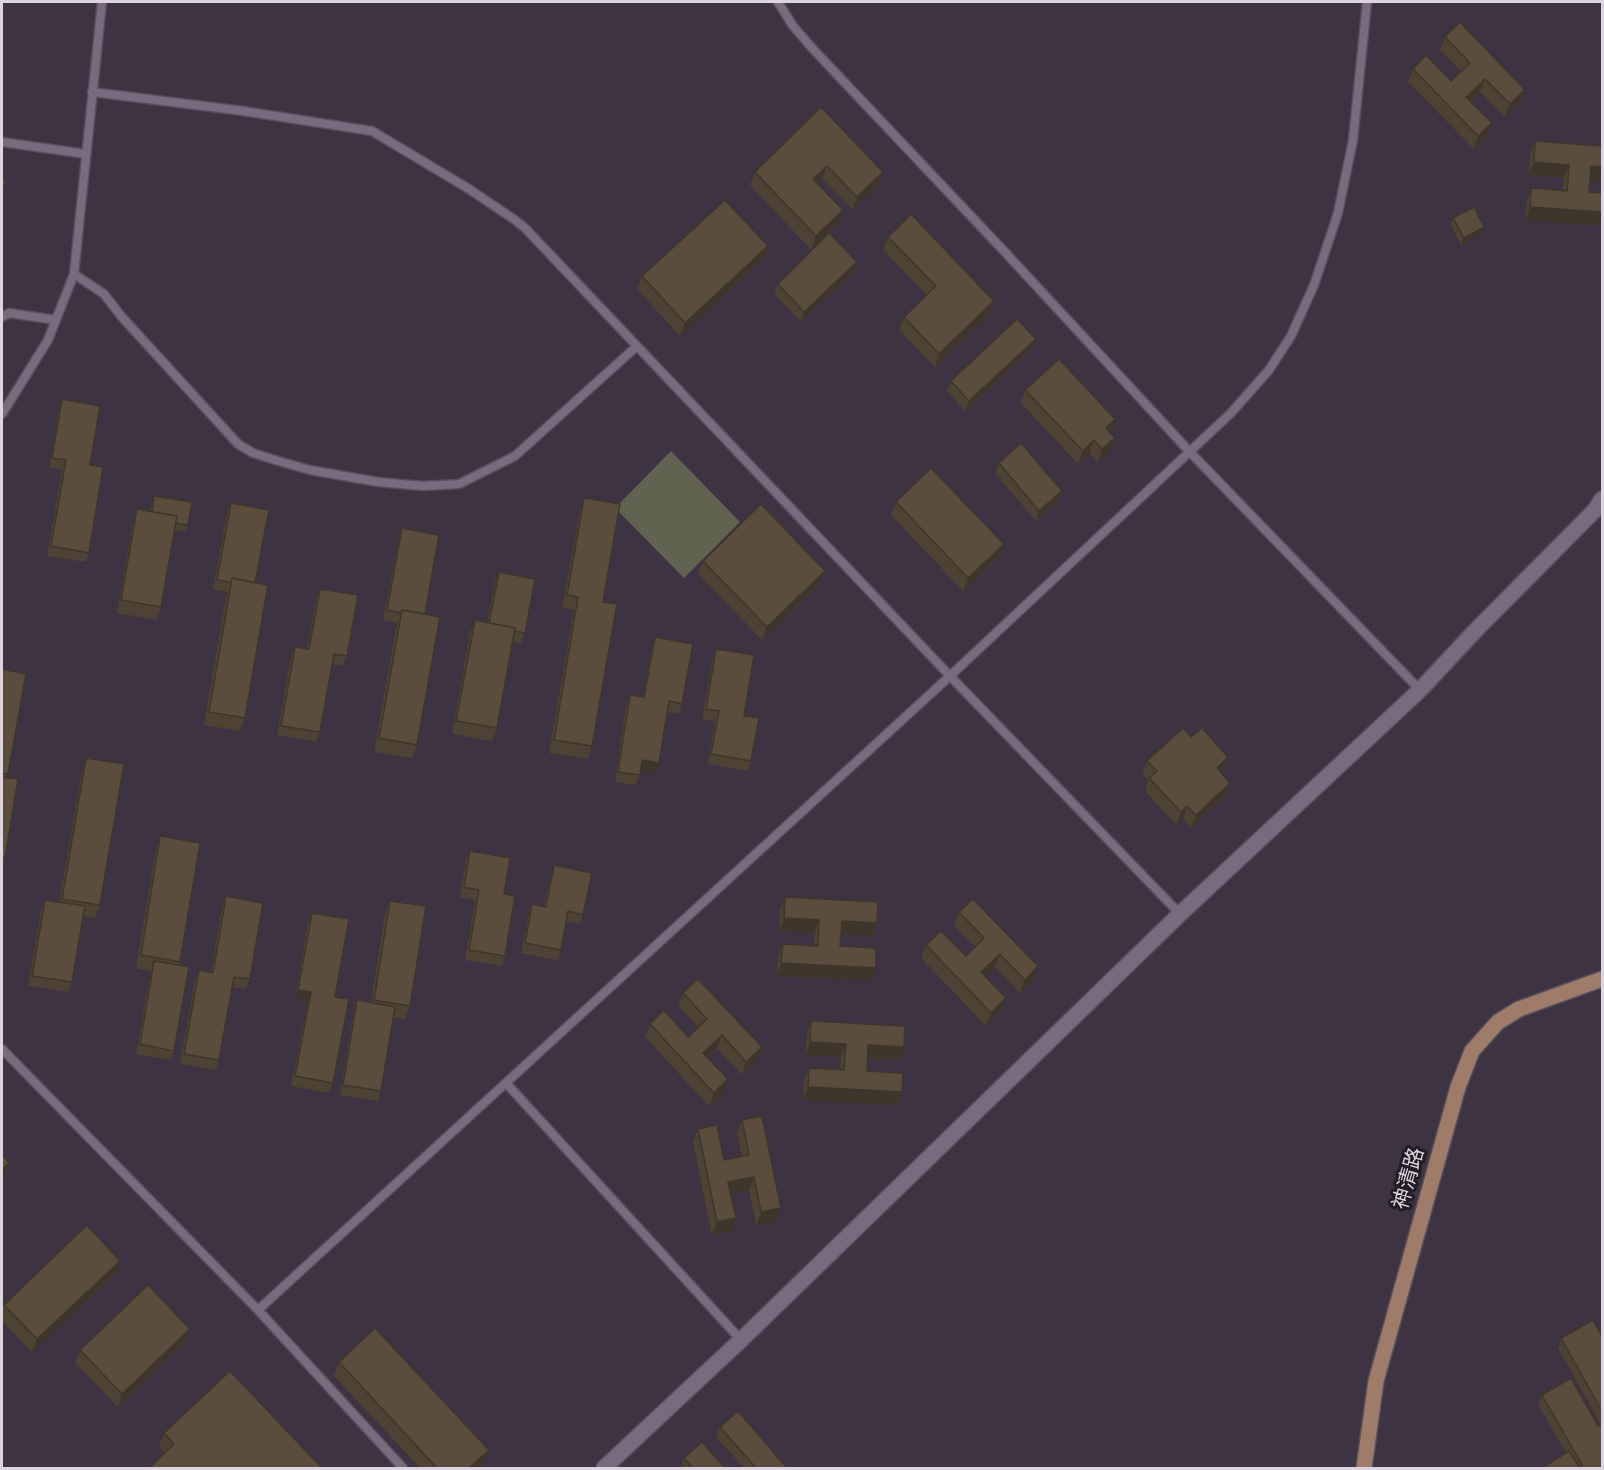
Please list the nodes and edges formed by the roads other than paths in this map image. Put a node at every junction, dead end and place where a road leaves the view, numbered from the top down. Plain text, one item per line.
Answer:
1 (102, 2) edge
2 (778, 2) edge
3 (1367, 2) edge
4 (92, 92) junction
5 (2, 142) edge
6 (86, 154) junction
7 (74, 274) junction
8 (2, 317) edge
9 (56, 320) junction
10 (638, 346) junction
11 (2, 414) edge
12 (1189, 451) junction
13 (1602, 499) edge
14 (950, 676) junction
15 (1420, 690) junction
16 (1180, 914) junction
17 (1602, 980) edge
18 (2, 1049) edge
19 (506, 1083) junction
20 (258, 1310) junction
21 (741, 1340) junction
22 (403, 1468) edge
23 (604, 1468) edge
24 (1364, 1468) edge

1 - 4 lane
2 - 12 lane
3 - 12 lane
4 - 6 lane
4 - 10 lane
5 - 6 lane
6 - 7 lane
7 - 9 lane
7 - 10 lane
8 - 9 lane
9 - 11 lane
10 - 14 lane
12 - 14 lane
12 - 15 lane
13 - 15 street
14 - 16 lane
14 - 19 lane
15 - 16 street
16 - 21 street
17 - 24 street, 神清路
18 - 20 lane
19 - 20 lane
19 - 21 lane
20 - 22 lane
21 - 23 street

